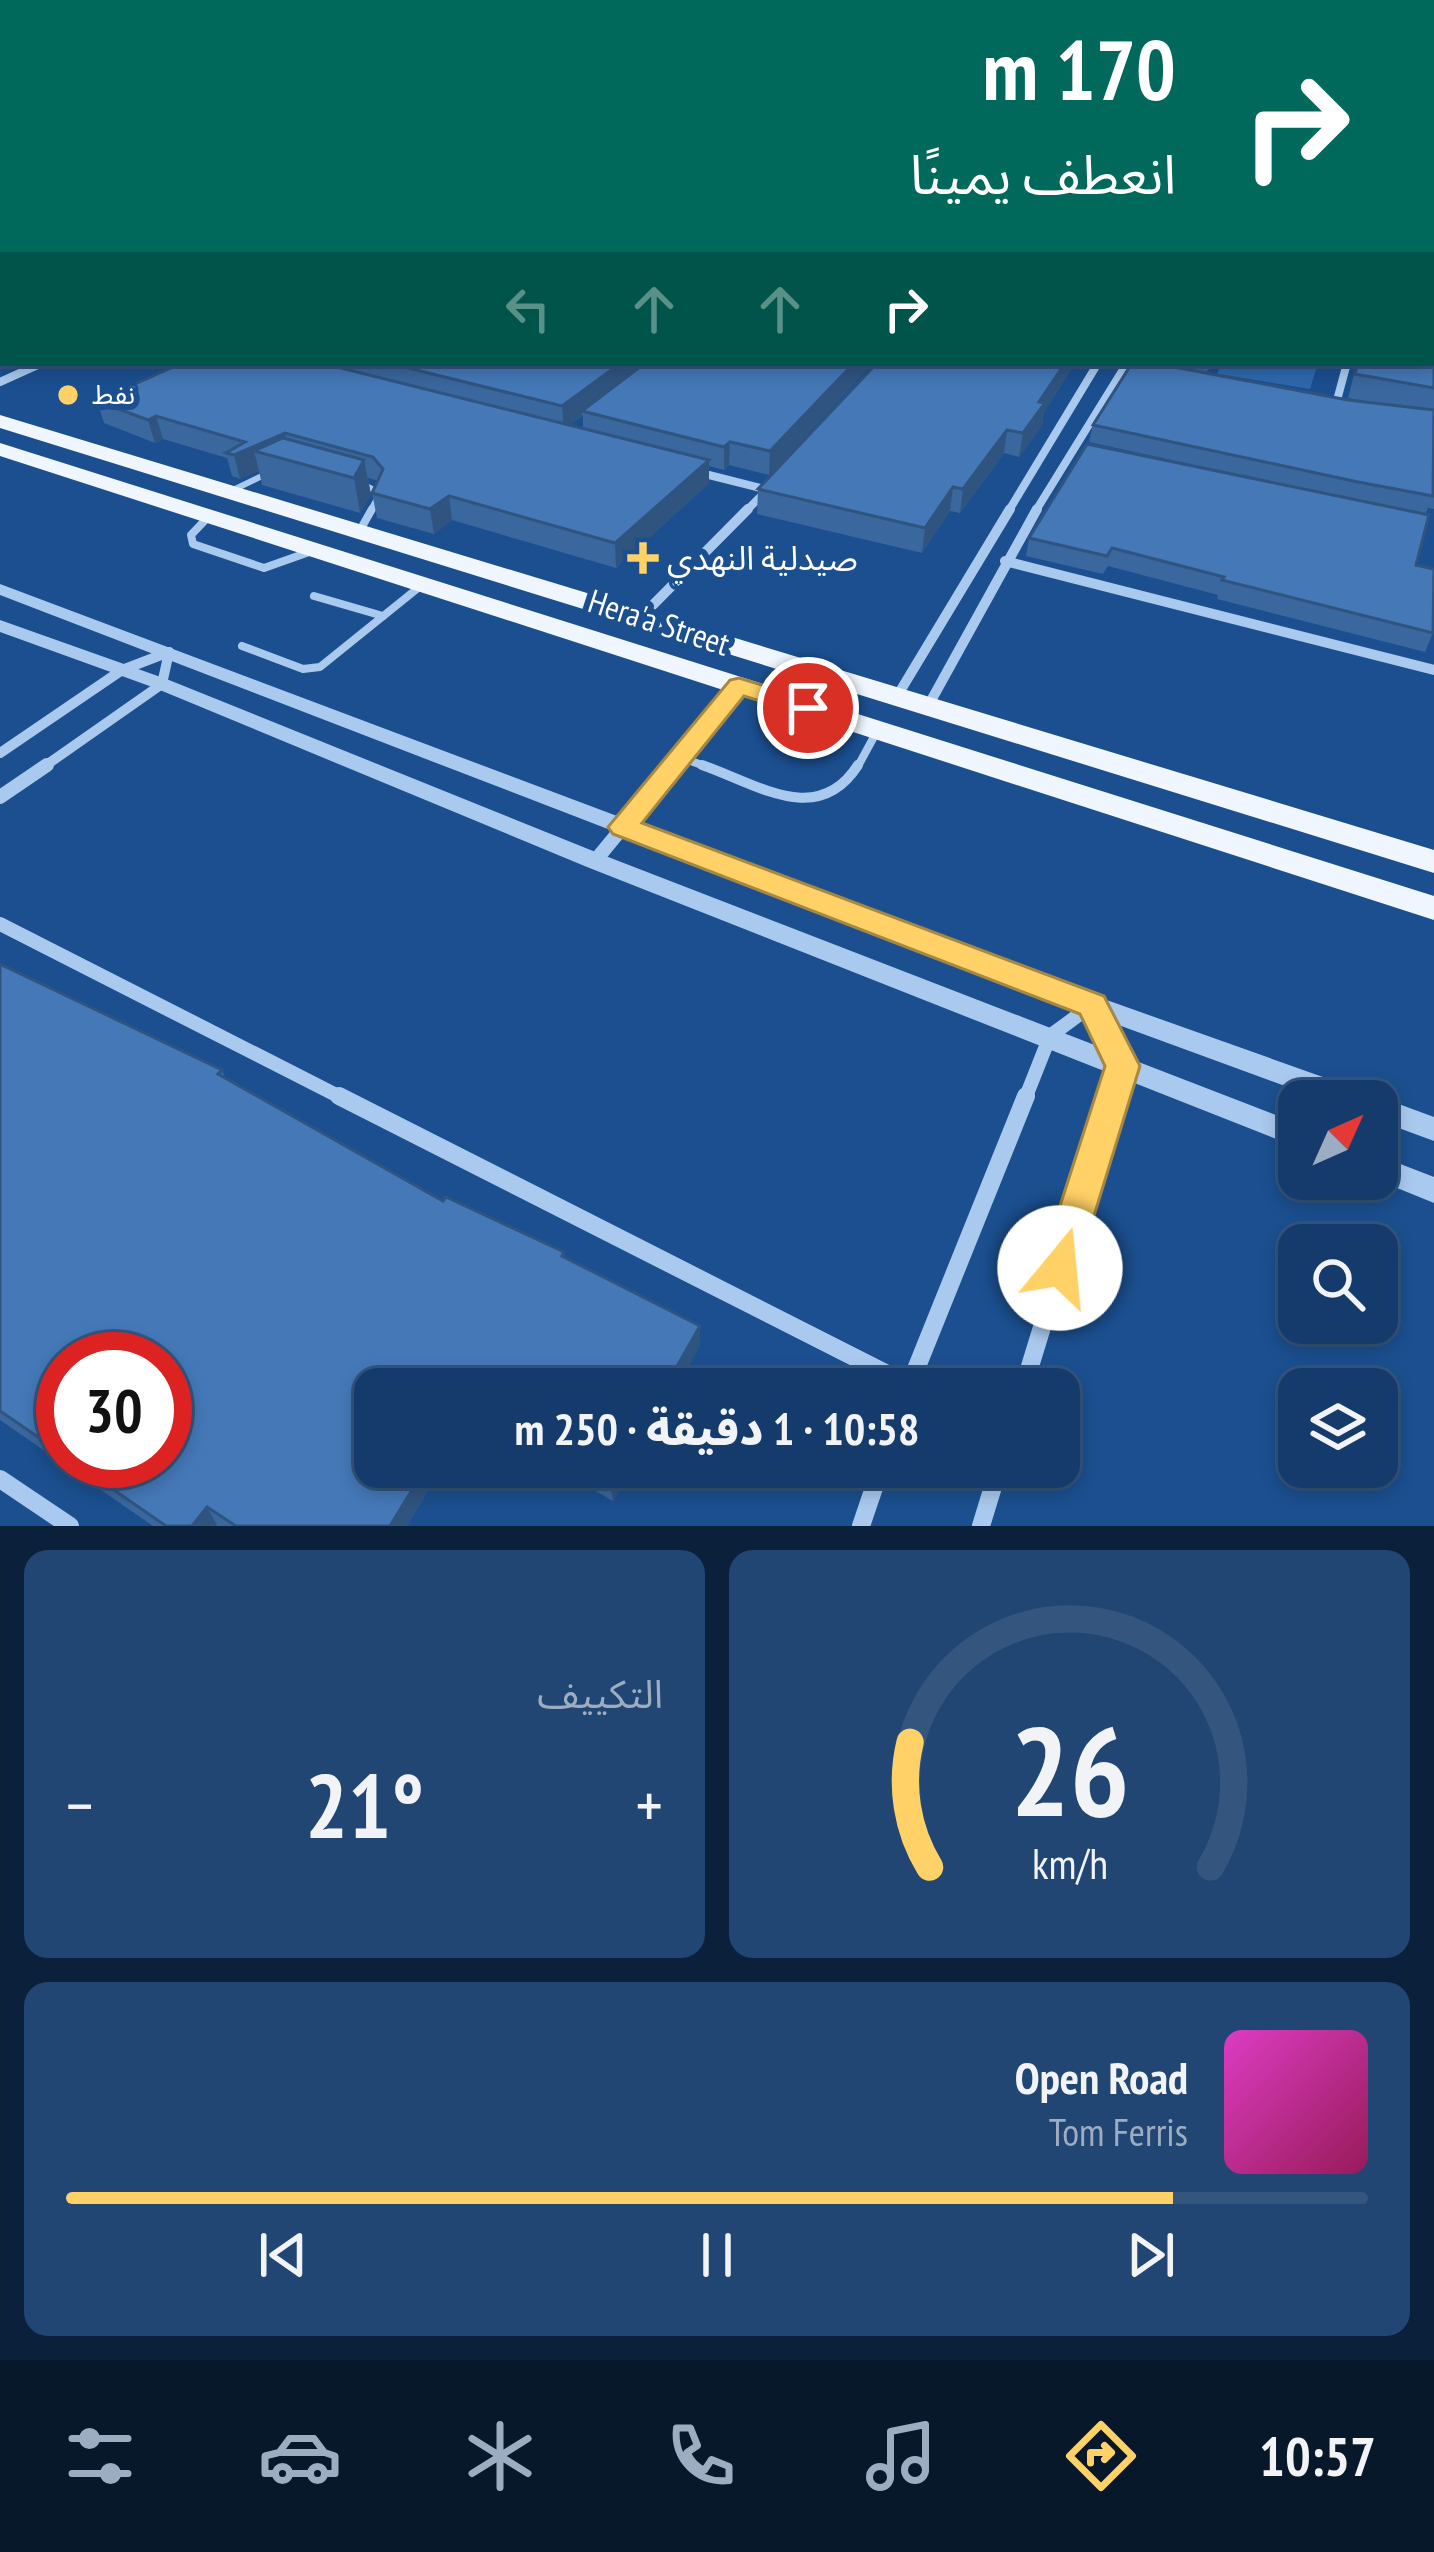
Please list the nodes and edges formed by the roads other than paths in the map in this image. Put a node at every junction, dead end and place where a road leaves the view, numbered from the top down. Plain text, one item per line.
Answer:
1 (35, 366) edge
2 (1096, 366) edge
3 (1125, 366) edge
4 (1134, 366) edge
5 (1346, 366) edge
6 (1149, 370) edge
7 (0, 382) edge
8 (1313, 400) edge
9 (1072, 401) junction
10 (1336, 404) junction
11 (1101, 406) junction
12 (1356, 407) edge
13 (0, 421) edge
14 (0, 449) edge
15 (1073, 451) junction
16 (1096, 455) edge
17 (285, 465) edge
18 (678, 467) edge
19 (782, 474) edge
20 (355, 482) edge
21 (768, 490) junction
22 (230, 492) junction
23 (359, 532) junction
24 (1005, 561) junction
25 (423, 584) junction
26 (0, 590) edge
27 (314, 596) dead end
28 (382, 616) junction
29 (640, 618) junction
30 (0, 626) edge
31 (242, 646) dead end
32 (170, 652) junction
33 (122, 670) junction
34 (1434, 670) edge
35 (162, 684) junction
36 (739, 686) junction
37 (896, 698) junction
38 (927, 708) junction
39 (878, 730) junction
40 (0, 754) edge
41 (680, 757) junction
42 (1118, 765) junction
43 (0, 797) edge
44 (1112, 805) junction
45 (623, 827) junction
46 (595, 860) junction
47 (1434, 862) edge
48 (1434, 908) edge
49 (0, 924) edge
50 (1092, 1005) junction
51 (1050, 1036) junction
52 (1123, 1066) junction
53 (1300, 1080) edge
54 (1398, 1116) edge
55 (1278, 1128) edge
56 (1434, 1129) edge
57 (1398, 1175) edge
58 (1434, 1190) edge
59 (872, 1368) edge
60 (917, 1368) edge
61 (1030, 1368) edge
62 (0, 1479) edge
63 (874, 1488) edge
64 (993, 1488) edge
65 (70, 1526) edge
66 (861, 1526) edge
67 (981, 1526) edge

1 - 7 street
2 - 9 street
3 - 11 street
4 - 6 street
5 - 10 street
8 - 10 street
9 - 11 street
9 - 37 street
10 - 12 street
11 - 15 street
13 - 22 main road, Hera'a Street
14 - 25 main road, Hera'a Street
15 - 16 street
15 - 24 street
17 - 22 lane
18 - 21 street
19 - 21 street
20 - 23 lane
21 - 29 street
22 - 23 main road, Hera'a Street
23 - 29 main road, Hera'a Street
24 - 34 street
24 - 38 street
25 - 28 lane
25 - 36 main road, Hera'a Street
26 - 32 street
27 - 28 lane
28 - 31 lane
29 - 37 main road, Hera'a Street
30 - 33 street
32 - 33 street
32 - 35 street
32 - 45 street
33 - 35 street
33 - 40 street
35 - 43 street
35 - 46 street
36 - 39 main road, Hera'a Street
36 - 41 street
37 - 38 main road, Hera'a Street
38 - 42 main road, Hera'a Street
39 - 41 lane
39 - 44 main road, Hera'a Street
41 - 45 street
42 - 44 main road
42 - 47 main road, Hera'a Street
44 - 48 main road, Hera'a Street
45 - 46 street
45 - 50 street
46 - 51 street
49 - 59 street
50 - 51 street
50 - 52 street
50 - 53 street
51 - 52 street
51 - 60 street
52 - 55 street
52 - 61 street
54 - 56 street
57 - 58 street
62 - 65 street
63 - 66 street
64 - 67 street

